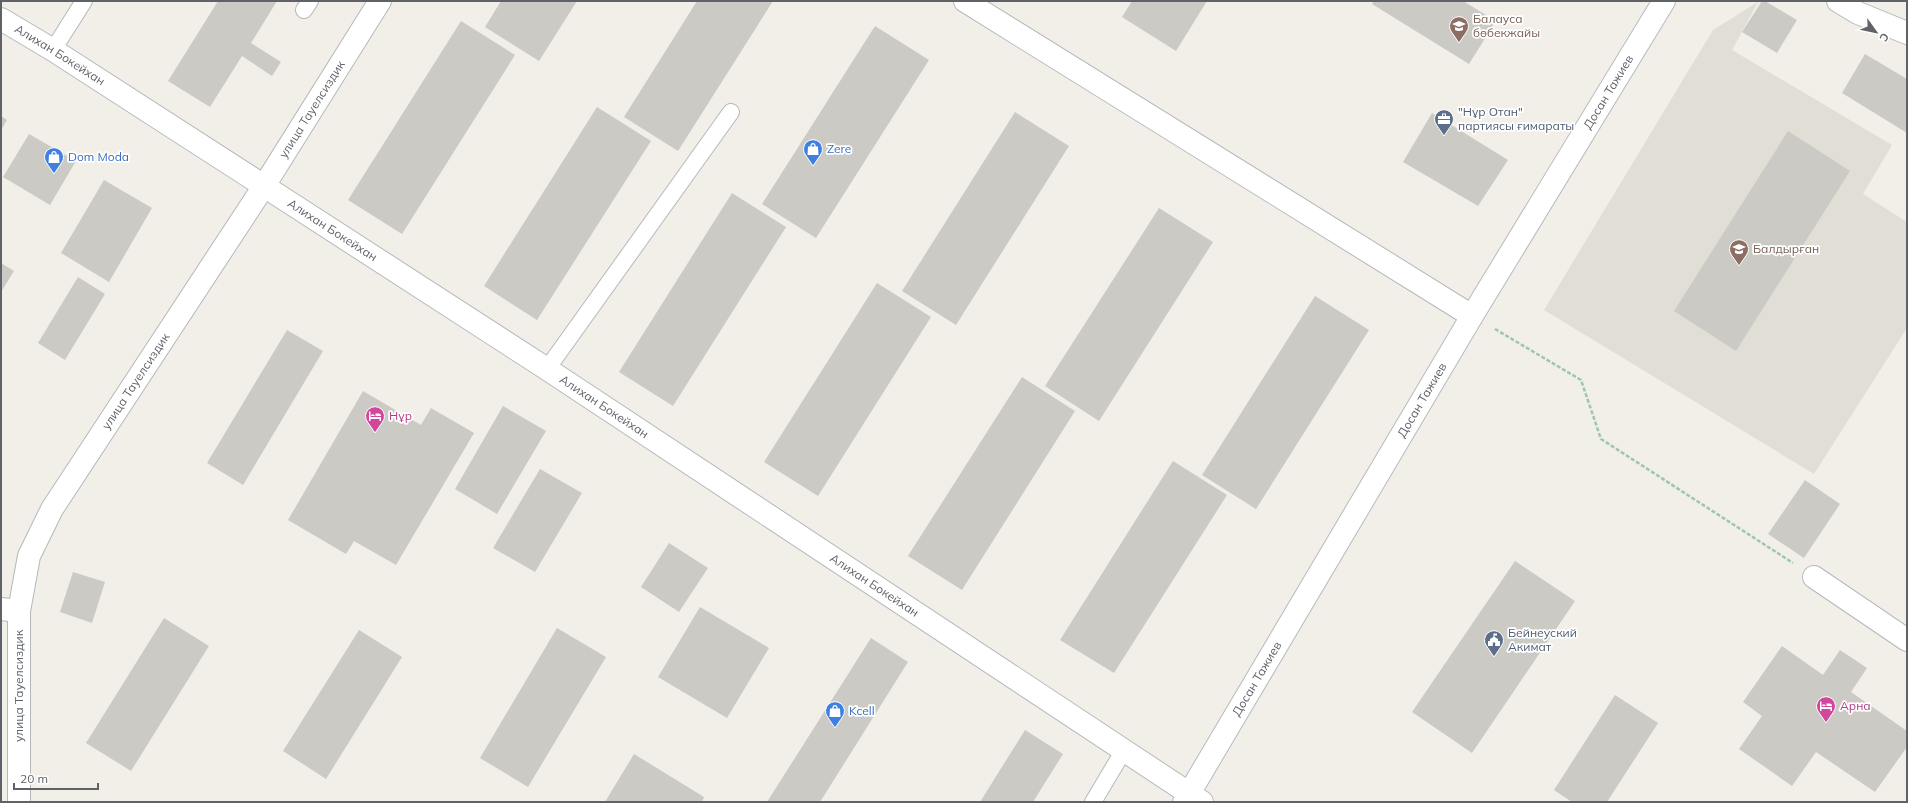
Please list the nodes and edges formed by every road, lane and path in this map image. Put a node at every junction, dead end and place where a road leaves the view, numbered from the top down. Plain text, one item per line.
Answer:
1 (84, 1) edge
2 (380, 1) edge
3 (964, 1) edge
4 (1664, 1) edge
5 (1838, 1) edge
6 (1, 19) edge
7 (1907, 33) edge
8 (53, 50) junction
9 (731, 112) dead end
10 (264, 186) junction
11 (1472, 316) junction
12 (547, 369) junction
13 (1814, 577) joint
14 (10, 610) edge
15 (1907, 640) edge
16 (1124, 750) junction
17 (1192, 799) edge
18 (19, 802) edge
19 (1094, 802) edge

1 - 8 lane
2 - 10 street, улица Тауелсиздик
3 - 11 street
4 - 11 street, Досан Тажиев
5 - 7 street
6 - 8 street, Алихан Бокейхан
8 - 10 street, Алихан Бокейхан
9 - 12 lane
10 - 12 street, Алихан Бокейхан
10 - 14 street, улица Тауелсиздик
11 - 13 path
11 - 17 street, Досан Тажиев
12 - 16 street, Алихан Бокейхан
13 - 15 street
14 - 18 street, улица Тауелсиздик
16 - 17 street, Алихан Бокейхан
16 - 19 lane

